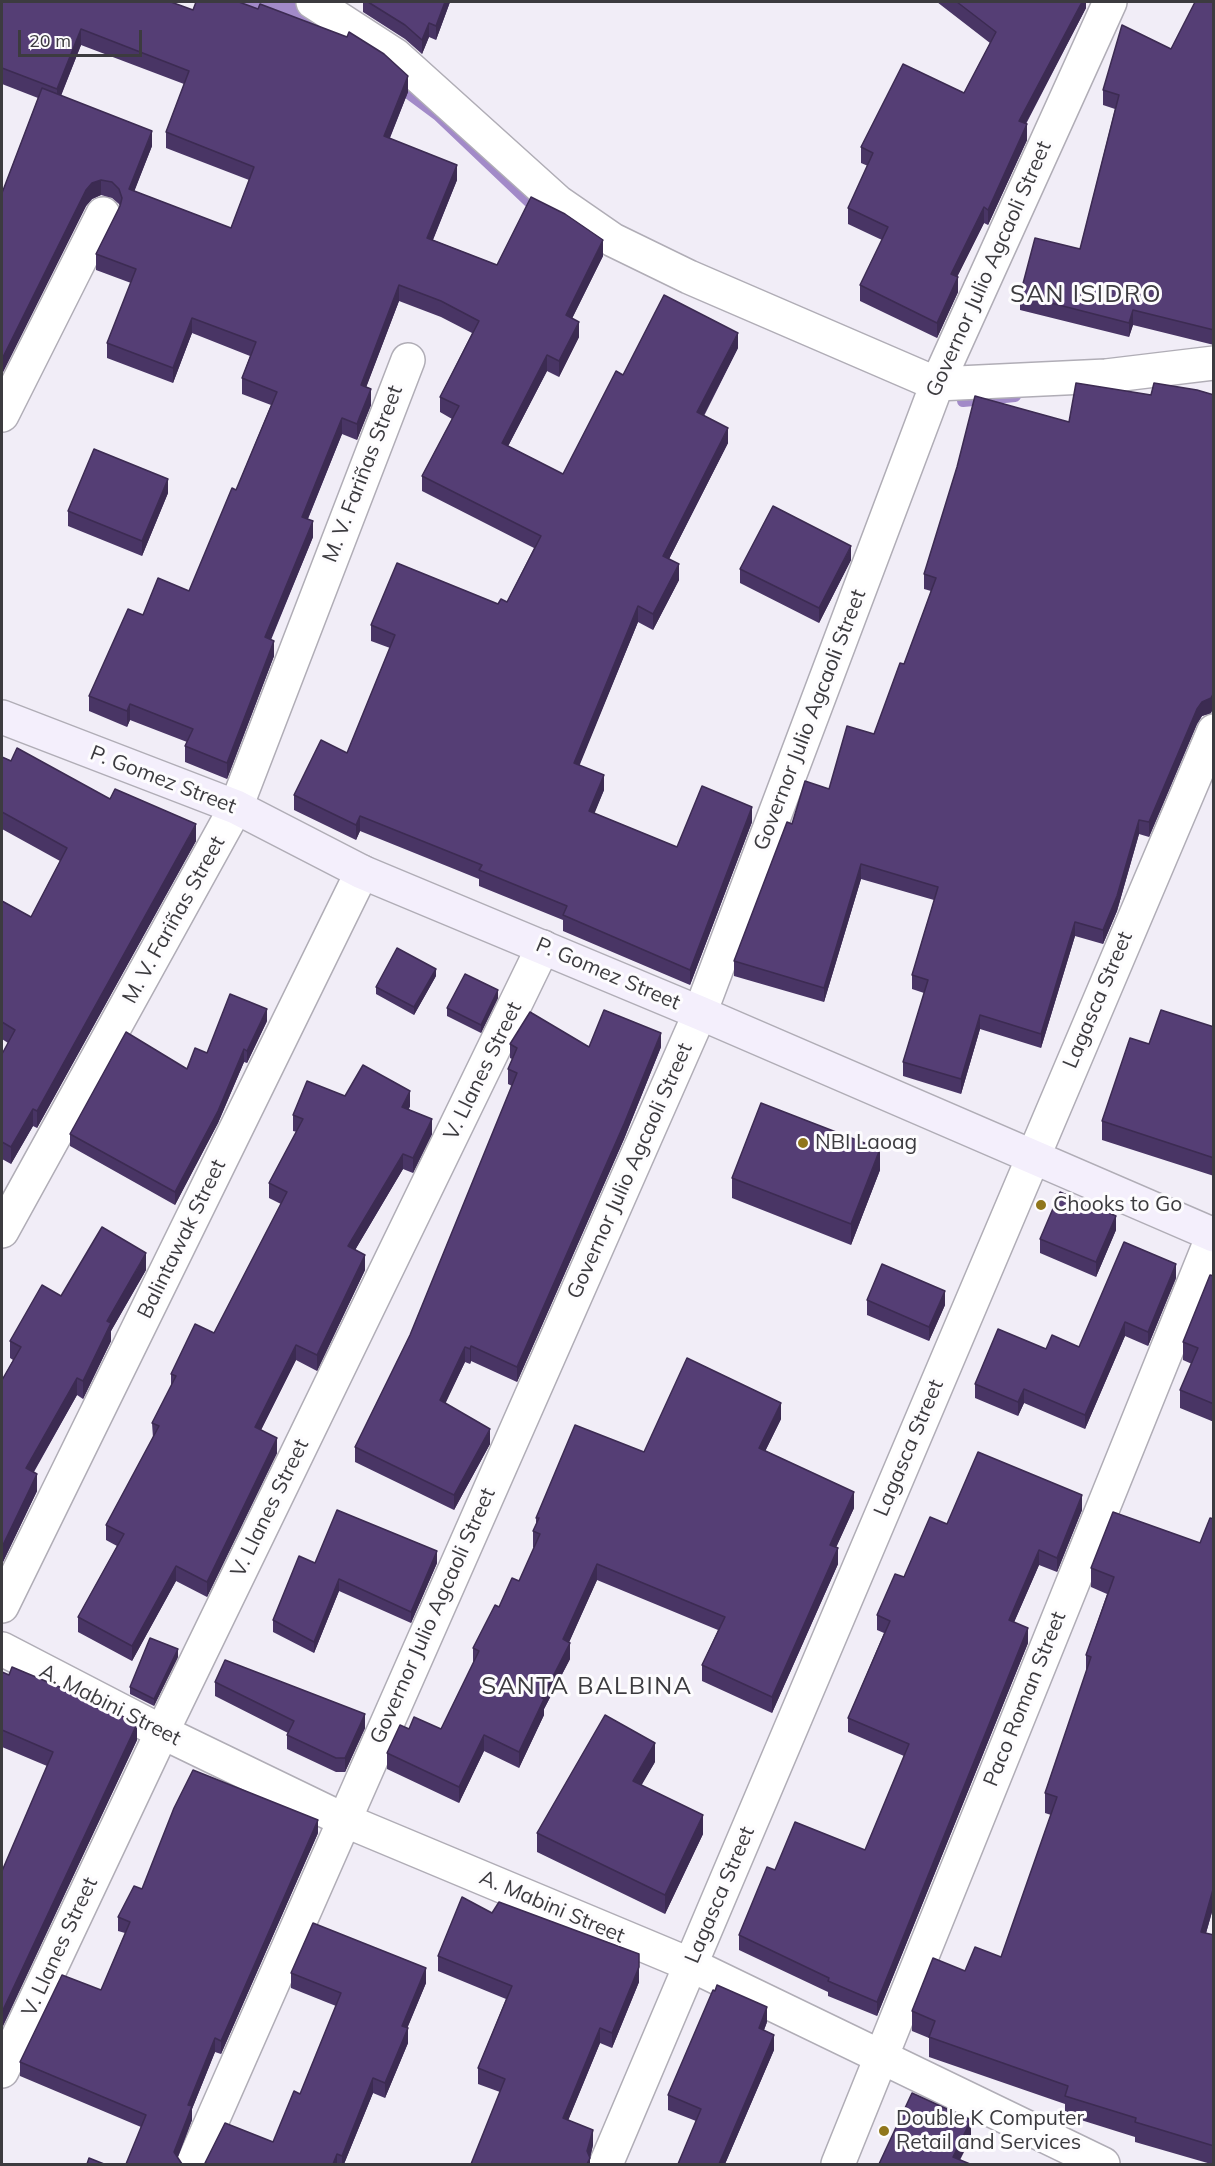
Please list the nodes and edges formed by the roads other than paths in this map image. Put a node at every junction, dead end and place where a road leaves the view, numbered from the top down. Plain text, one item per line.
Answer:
1 (313, 2) edge
2 (1110, 2) edge
3 (103, 214) dead end
4 (408, 360) dead end
5 (1214, 363) edge
6 (937, 384) junction
7 (2, 415) edge
8 (2, 717) edge
9 (1214, 731) edge
10 (236, 807) junction
11 (362, 872) junction
12 (543, 947) junction
13 (700, 1013) junction
14 (1033, 1156) junction
15 (2, 1231) edge
16 (1213, 1235) edge
17 (2, 1606) edge
18 (2, 1649) edge
19 (162, 1732) junction
20 (344, 1820) junction
21 (690, 1965) junction
22 (880, 2057) junction
23 (2, 2071) edge
24 (193, 2164) edge
25 (606, 2164) edge
26 (838, 2164) edge
27 (1103, 2164) edge

1 - 6 street
2 - 6 street, Governor Julio Agcaoli Street
3 - 7 street
4 - 10 street, M. V. Fariñas Street
5 - 6 street
6 - 13 street, Governor Julio Agcaoli Street
8 - 10 main road, P. Gomez Street
9 - 14 street, Lagasca Street
10 - 11 main road, P. Gomez Street
10 - 15 street, M. V. Fariñas Street
11 - 12 main road, P. Gomez Street
11 - 17 street, Balintawak Street
12 - 13 main road, P. Gomez Street
12 - 19 street, V. Llanes Street
13 - 14 main road, P. Gomez Street
13 - 20 street, Governor Julio Agcaoli Street
14 - 16 main road, P. Gomez Street
14 - 21 street, Lagasca Street
16 - 22 street, Paco Roman Street
18 - 19 street, A. Mabini Street
19 - 20 street, A. Mabini Street
19 - 23 street, V. Llanes Street
20 - 21 street, A. Mabini Street
20 - 24 street, Governor Julio Agcaoli Street
21 - 22 street, A. Mabini Street
21 - 25 street, Lagasca Street
22 - 26 street, Paco Roman Street
22 - 27 street, A. Mabini Street

